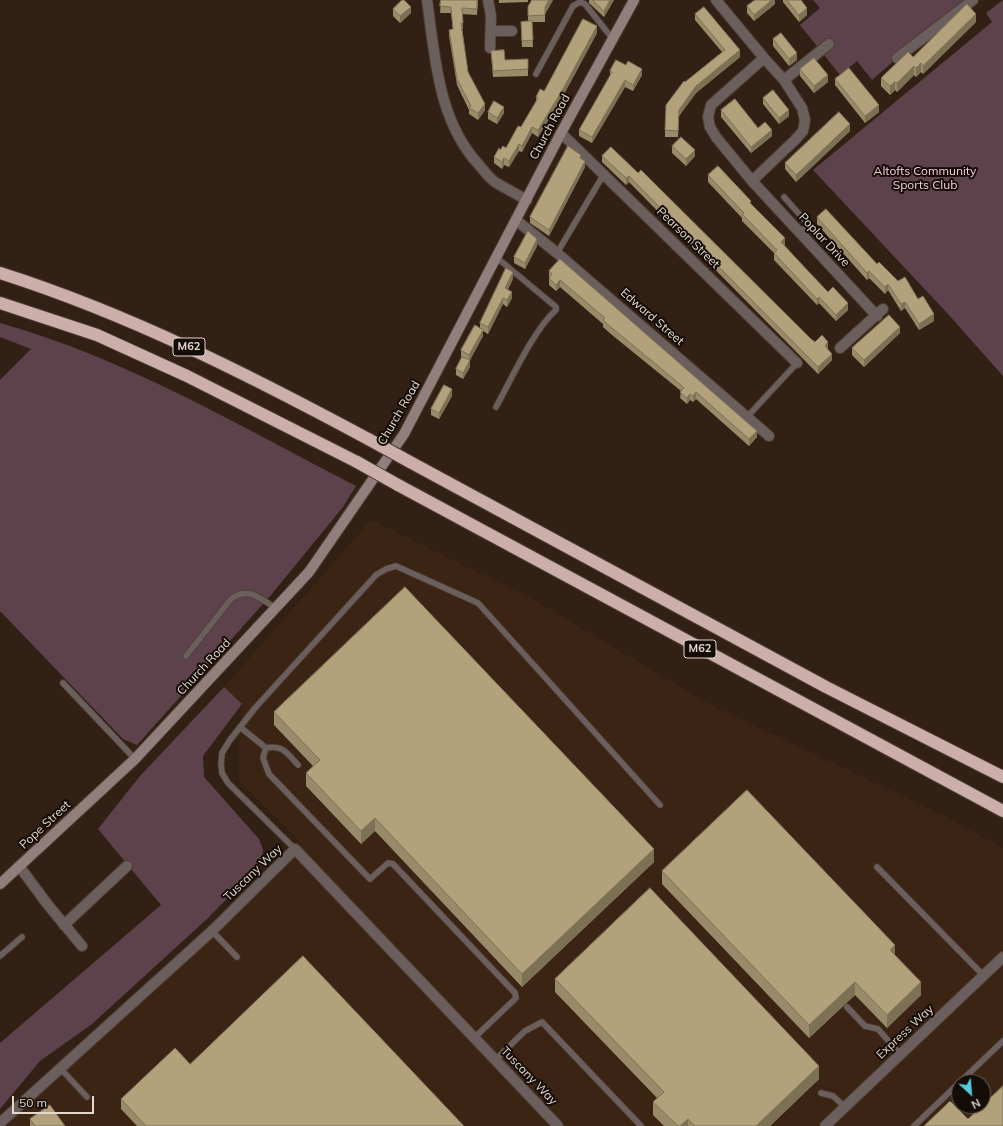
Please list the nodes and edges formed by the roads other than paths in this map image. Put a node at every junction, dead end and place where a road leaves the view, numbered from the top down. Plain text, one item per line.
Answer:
1 (427, 0) edge
2 (488, 0) edge
3 (634, 0) edge
4 (716, 0) edge
5 (973, 0) edge
6 (492, 31) junction
7 (512, 31) dead end
8 (612, 38) junction
9 (829, 44) dead end
10 (490, 48) dead end
11 (764, 58) junction
12 (897, 58) dead end
13 (536, 74) dead end
14 (784, 80) junction
15 (561, 133) junction
16 (604, 174) junction
17 (752, 181) junction
18 (784, 197) dead end
19 (527, 200) junction
20 (516, 220) junction
21 (799, 233) junction
22 (557, 252) junction
23 (496, 257) junction
24 (0, 273) edge
25 (0, 303) edge
26 (840, 348) dead end
27 (797, 363) joint
28 (496, 407) dead end
29 (747, 417) junction
30 (769, 436) dead end
31 (276, 608) junction
32 (186, 656) dead end
33 (63, 683) dead end
34 (240, 728) junction
35 (266, 748) junction
36 (135, 759) junction
37 (298, 765) dead end
38 (1003, 777) edge
39 (108, 784) joint
40 (660, 805) dead end
41 (1003, 811) edge
42 (295, 849) junction
43 (19, 866) junction
44 (127, 866) dead end
45 (877, 867) dead end
46 (0, 884) edge
47 (64, 925) junction
48 (212, 931) junction
49 (22, 937) dead end
50 (82, 946) dead end
51 (0, 956) edge
52 (237, 957) dead end
53 (1003, 957) edge
54 (984, 976) junction
55 (847, 1007) dead end
56 (474, 1038) junction
57 (1003, 1041) edge
58 (900, 1054) junction
59 (495, 1060) junction
60 (60, 1068) junction
61 (968, 1074) edge
62 (951, 1090) edge
63 (821, 1094) dead end
64 (87, 1097) dead end
65 (845, 1106) junction
66 (0, 1123) edge
67 (558, 1126) edge
68 (641, 1126) edge
69 (825, 1126) edge
70 (914, 1126) edge

1 - 19 street
2 - 6 street
3 - 8 street, Church Road
4 - 11 street
5 - 12 street
6 - 7 street
6 - 10 street
8 - 13 lane
8 - 15 street, Church Road
9 - 14 street
11 - 14 street
11 - 17 street, Poplar Drive
14 - 17 street
15 - 16 street, Pearson Street
15 - 19 street, Church Road
16 - 22 lane
16 - 27 street, Pearson Street
17 - 21 street, Poplar Drive
18 - 21 lane
19 - 20 street, Church Road
20 - 22 street, Edward Street
20 - 23 street, Church Road
21 - 26 street, Poplar Drive
22 - 29 street, Edward Street
23 - 28 lane
23 - 31 street, Church Road
24 - 38 highway, M62, bridge
25 - 41 highway, M62, bridge
27 - 29 lane
29 - 30 street, Edward Street
31 - 32 lane
31 - 36 street, Church Road
33 - 36 lane
34 - 35 lane
34 - 40 lane
34 - 42 lane
35 - 37 lane
35 - 56 lane
36 - 39 street, Church Road
39 - 43 street, Pope Street
42 - 48 street, Tuscany Way
42 - 56 street, Tuscany Way
43 - 46 street, Pope Street
43 - 47 street
44 - 47 street
45 - 54 lane
47 - 50 street
48 - 52 lane
48 - 60 street, Tuscany Way
49 - 51 lane
53 - 54 street, Express Way
54 - 58 street, Express Way
55 - 58 lane
56 - 59 street, Tuscany Way
57 - 61 lane
58 - 65 street, Express Way
59 - 67 street, Tuscany Way
59 - 68 lane
60 - 64 lane
60 - 66 street, Tuscany Way
62 - 70 lane
63 - 65 lane
65 - 69 street, Express Way

